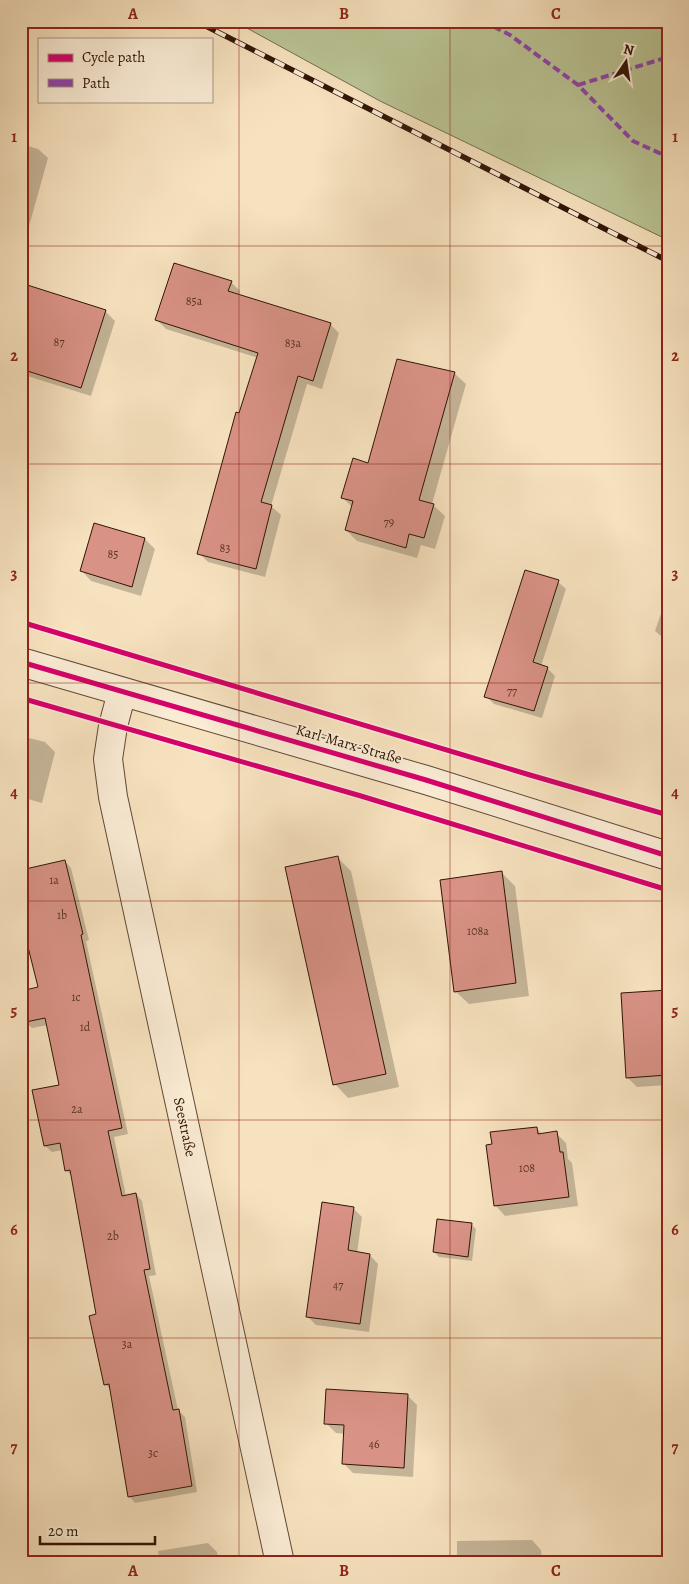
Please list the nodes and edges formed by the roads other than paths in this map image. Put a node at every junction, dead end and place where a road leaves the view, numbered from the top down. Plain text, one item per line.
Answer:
1 (21, 662) edge
2 (122, 692) junction
3 (668, 856) edge
4 (280, 1563) edge

1 - 2 street, Karl-Marx-Straße
2 - 3 street, Karl-Marx-Straße
2 - 4 street, Seestraße

